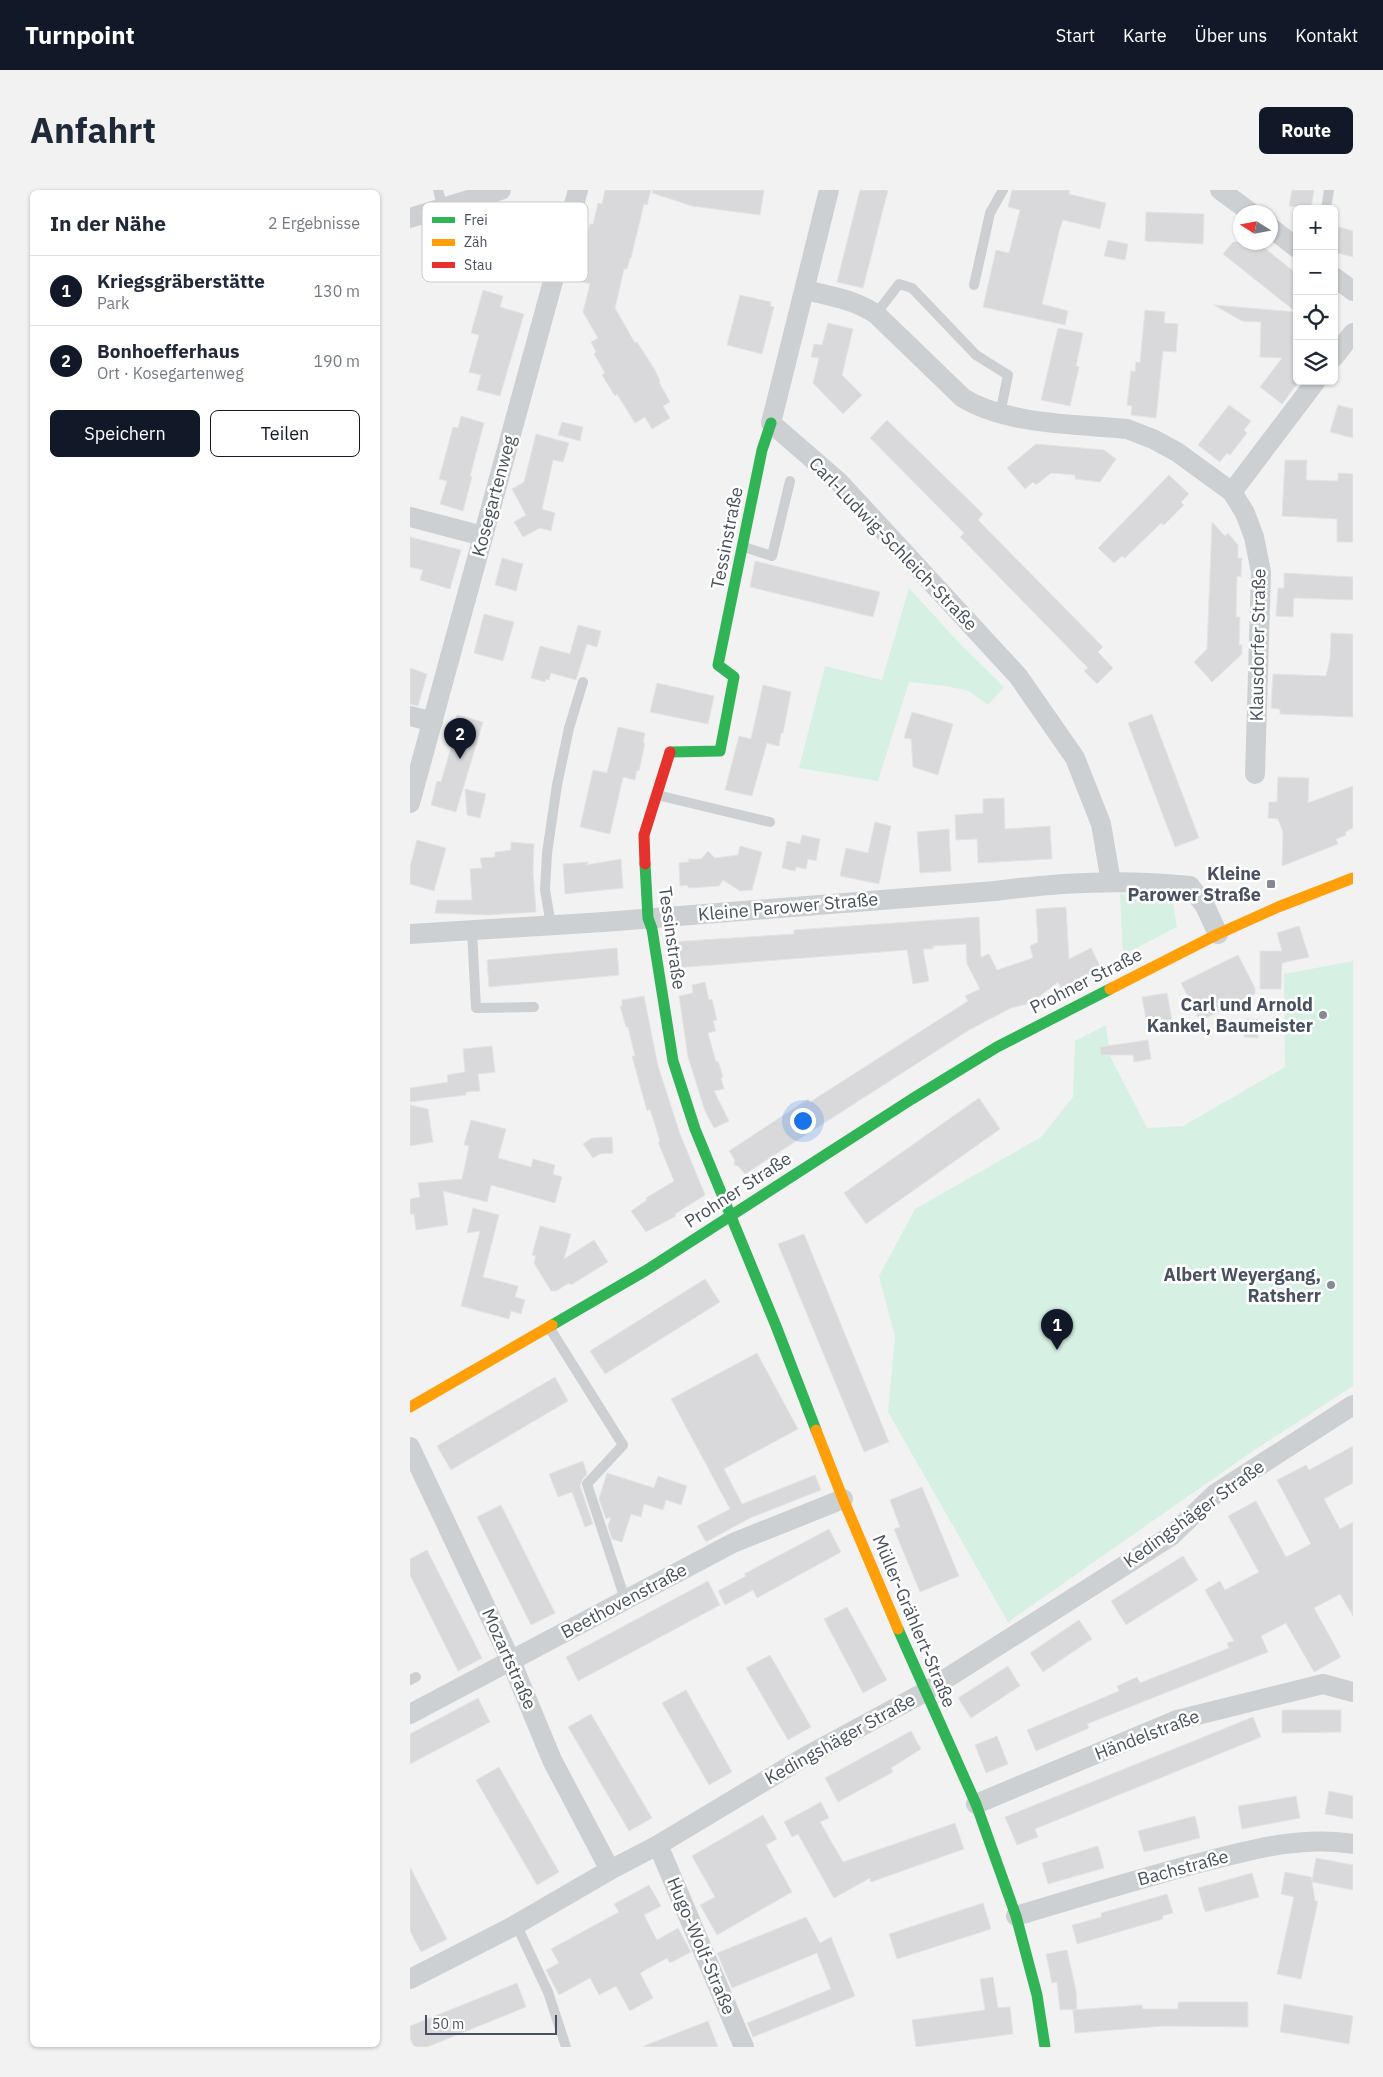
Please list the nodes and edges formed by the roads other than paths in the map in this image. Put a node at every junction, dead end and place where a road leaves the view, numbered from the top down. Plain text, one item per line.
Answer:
1 (500, 190) edge
2 (829, 190) edge
3 (1002, 190) edge
4 (1220, 190) edge
5 (1328, 190) edge
6 (464, 202) edge
7 (1240, 205) edge
8 (1326, 205) edge
9 (1278, 234) edge
10 (1293, 245) edge
11 (1338, 280) edge
12 (553, 282) edge
13 (974, 285) dead end
14 (805, 290) junction
15 (1353, 291) edge
16 (876, 314) junction
17 (1353, 333) edge
18 (1338, 352) edge
19 (1313, 385) edge
20 (1000, 414) junction
21 (771, 423) junction
22 (790, 481) dead end
23 (1232, 492) junction
24 (410, 517) edge
25 (483, 536) junction
26 (743, 546) junction
27 (582, 682) dead end
28 (410, 716) edge
29 (432, 722) junction
30 (1255, 774) dead end
31 (656, 795) junction
32 (410, 803) edge
33 (770, 822) dead end
34 (1353, 878) edge
35 (1111, 882) junction
36 (648, 918) junction
37 (551, 925) junction
38 (472, 930) junction
39 (410, 934) edge
40 (1218, 934) junction
41 (534, 1007) dead end
42 (731, 1214) junction
43 (549, 1327) junction
44 (1353, 1405) edge
45 (410, 1407) edge
46 (410, 1447) edge
47 (844, 1499) junction
48 (625, 1599) junction
49 (511, 1661) junction
50 (925, 1692) junction
51 (1353, 1692) edge
52 (410, 1714) edge
53 (976, 1804) junction
54 (1353, 1844) edge
55 (658, 1845) junction
56 (610, 1870) junction
57 (1016, 1916) junction
58 (516, 1924) junction
59 (410, 1979) edge
60 (566, 2047) edge
61 (744, 2047) edge
62 (1045, 2047) edge

1 - 6 street
2 - 14 street
3 - 13 lane
4 - 7 street
5 - 8 lane
9 - 10 street
11 - 15 street
12 - 25 street, Kosegartenweg
14 - 16 street
14 - 21 street
16 - 20 street
16 - 20 lane
17 - 18 street
19 - 23 street
20 - 23 street
21 - 26 street, Tessinstraße
21 - 35 street, Carl-Ludwig-Schleich-Straße
22 - 26 lane
23 - 30 street, Klausdorfer Straße
24 - 25 street
25 - 29 street, Kosegartenweg
26 - 31 street, Tessinstraße
27 - 37 lane
28 - 29 street
29 - 32 street, Kosegartenweg
31 - 33 lane
31 - 36 street, Tessinstraße
34 - 40 street, Prohner Straße
35 - 36 street, Kleine Parower Straße
35 - 40 street, Kleine Parower Straße
36 - 37 street, Kleine Parower Straße
36 - 42 street, Tessinstraße
37 - 38 street, Kleine Parower Straße
38 - 39 street, Kleine Parower Straße
38 - 41 lane
40 - 42 street, Prohner Straße
42 - 43 street, Prohner Straße
42 - 47 street, Müller-Grählert-Straße
43 - 45 street, Prohner Straße
43 - 48 lane
44 - 50 street, Kedingshäger Straße
46 - 49 street, Mozartstraße
47 - 48 street, Beethovenstraße
47 - 50 street, Müller-Grählert-Straße
48 - 49 street, Beethovenstraße
49 - 52 street, Beethovenstraße
49 - 56 street, Mozartstraße
50 - 53 street, Müller-Grählert-Straße
50 - 55 street, Kedingshäger Straße
51 - 53 street, Händelstraße
53 - 57 street, Müller-Grählert-Straße
54 - 57 street, Bachstraße
55 - 56 street, Kedingshäger Straße
55 - 61 street, Hugo-Wolf-Straße
56 - 58 street, Kedingshäger Straße
57 - 62 street, Müller-Grählert-Straße
58 - 59 street, Kedingshäger Straße
58 - 60 lane

